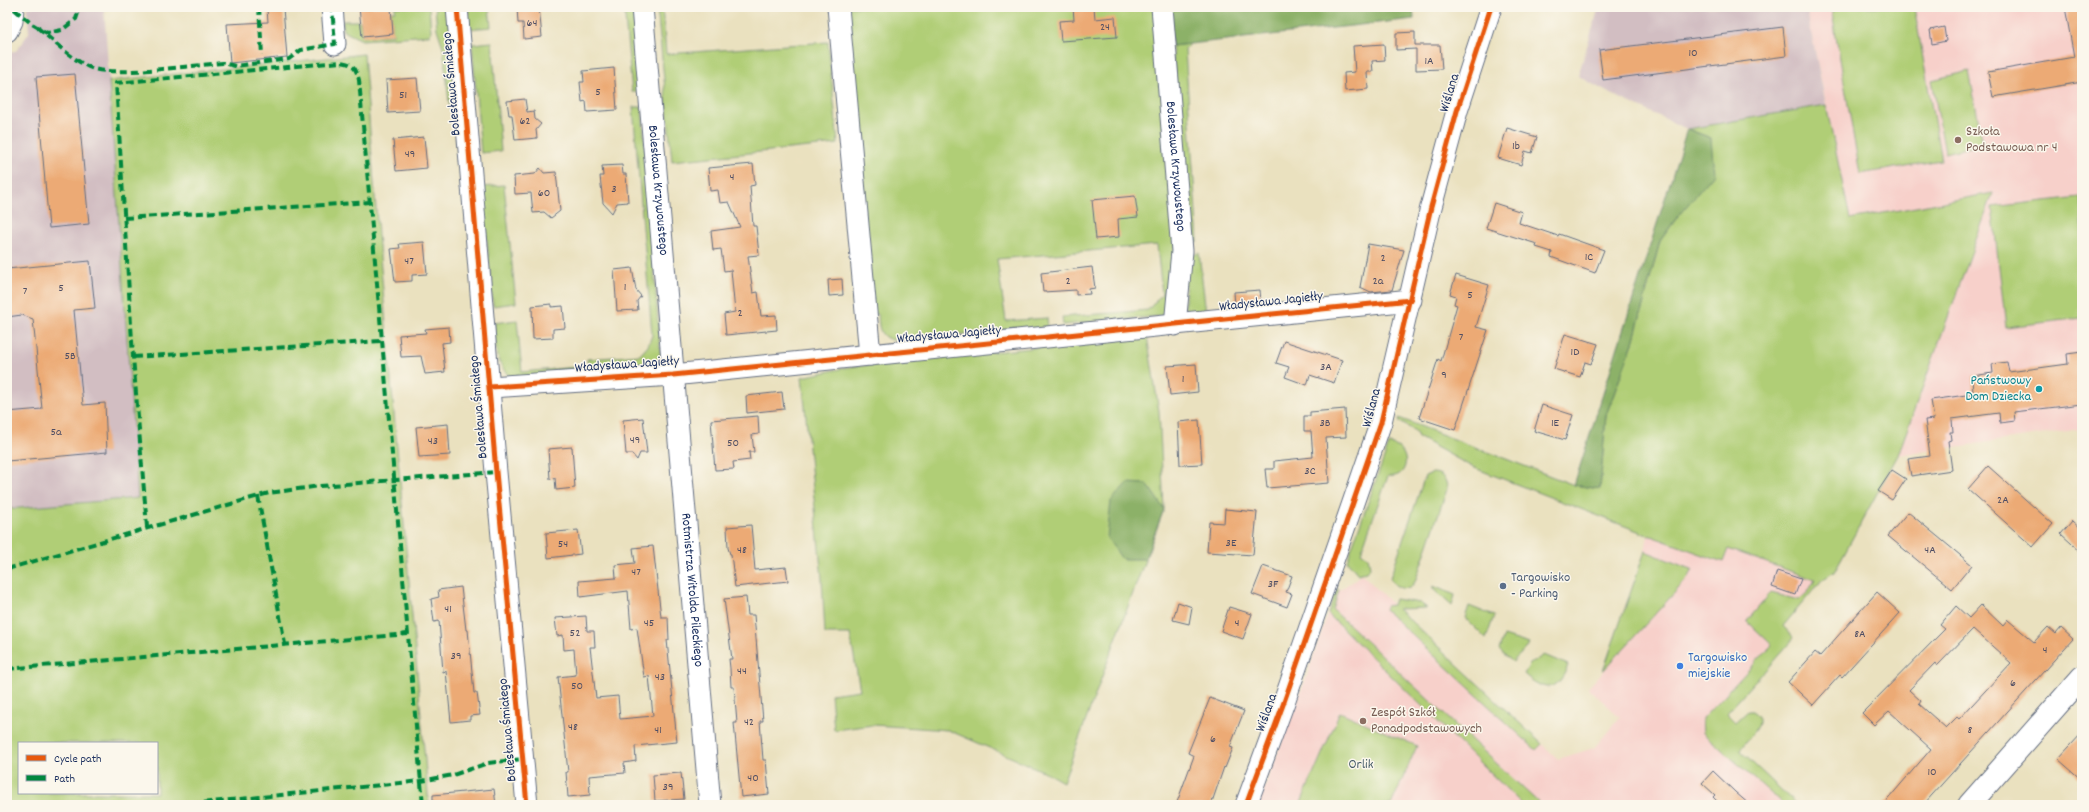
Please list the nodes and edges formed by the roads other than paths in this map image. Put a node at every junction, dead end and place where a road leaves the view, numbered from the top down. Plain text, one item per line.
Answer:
1 (13, 7) edge
2 (332, 7) edge
3 (457, 7) edge
4 (642, 7) edge
5 (838, 7) edge
6 (1162, 7) edge
7 (1491, 7) edge
8 (7, 31) edge
9 (335, 44) dead end
10 (1410, 300) junction
11 (1175, 325) junction
12 (870, 355) junction
13 (672, 374) junction
14 (490, 387) junction
15 (2082, 677) edge
16 (527, 805) edge
17 (710, 805) edge
18 (1246, 805) edge
19 (1969, 805) edge

1 - 8 street
2 - 9 street
3 - 14 street, Bolesława Śmiałego
4 - 13 street, Bolesława Krzywoustego
5 - 12 street
6 - 11 street, Bolesława Krzywoustego
7 - 10 street, Wiślana
10 - 11 street, Władysława Jagiełły
10 - 18 street, Wiślana
11 - 12 street, Władysława Jagiełły
12 - 13 street, Władysława Jagiełły
13 - 14 street, Władysława Jagiełły
13 - 17 street, Rotmistrza Witolda Pileckiego
14 - 16 street, Bolesława Śmiałego
15 - 19 street

